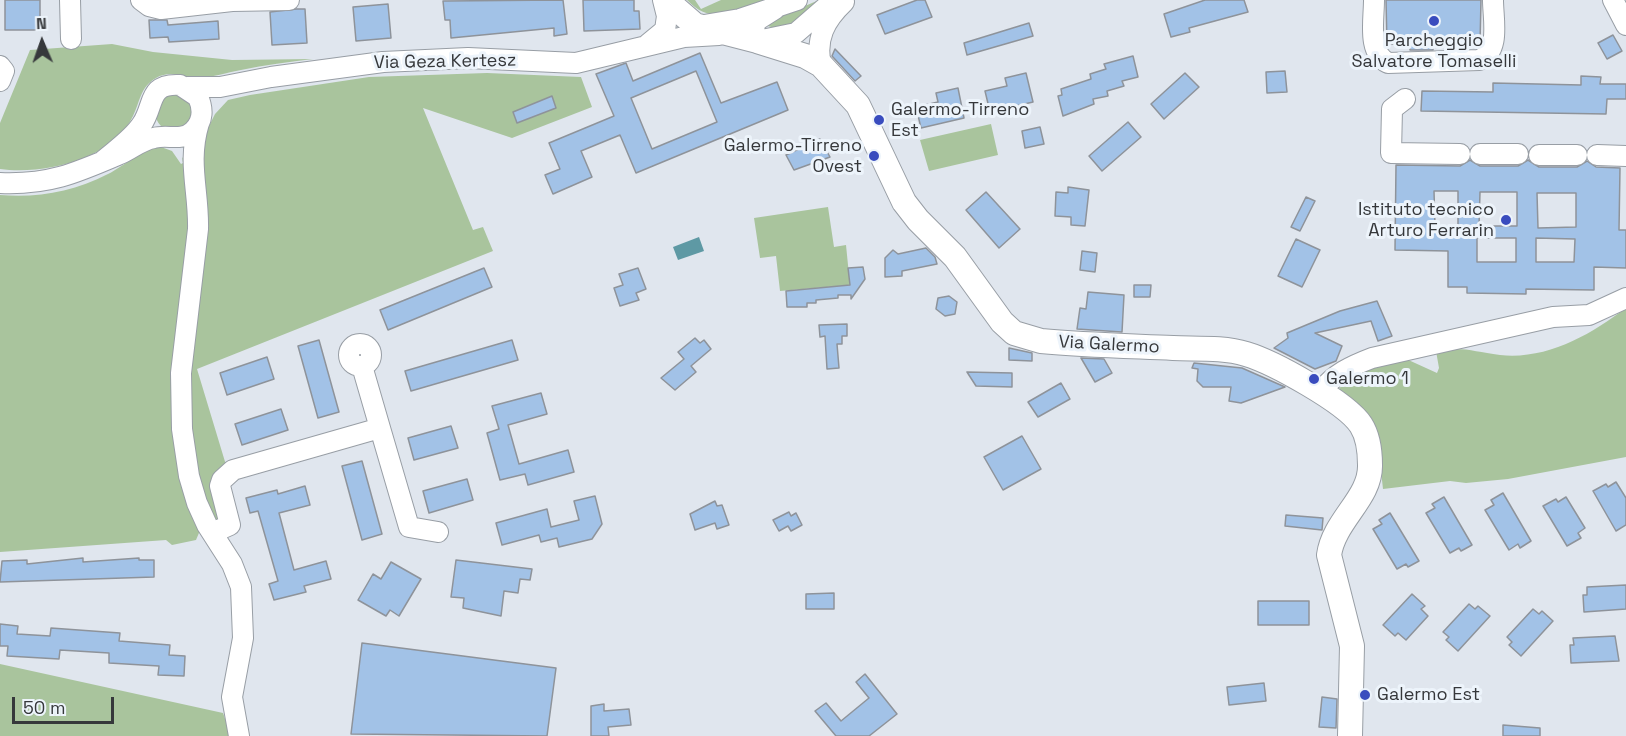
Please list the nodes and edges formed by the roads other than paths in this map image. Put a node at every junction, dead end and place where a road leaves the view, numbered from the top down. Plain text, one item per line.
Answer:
1 (70, 0) edge
2 (289, 0) edge
3 (665, 0) edge
4 (797, 0) edge
5 (834, 0) edge
6 (847, 0) edge
7 (1374, 0) edge
8 (1493, 0) edge
9 (1613, 0) edge
10 (141, 1) edge
11 (232, 1) edge
12 (775, 9) junction
13 (1626, 25) edge
14 (695, 26) junction
15 (727, 35) junction
16 (71, 39) dead end
17 (757, 41) junction
18 (646, 45) junction
19 (820, 65) junction
20 (0, 66) edge
21 (0, 81) edge
22 (242, 83) junction
23 (187, 87) junction
24 (1405, 99) dead end
25 (148, 113) junction
26 (200, 120) junction
27 (167, 137) junction
28 (1460, 154) dead end
29 (1480, 154) dead end
30 (1518, 154) dead end
31 (1539, 155) dead end
32 (1577, 155) dead end
33 (1597, 155) dead end
34 (1626, 156) edge
35 (104, 160) junction
36 (192, 163) junction
37 (0, 183) edge
38 (1626, 298) edge
39 (362, 366) dead end
40 (1320, 392) junction
41 (380, 428) junction
42 (230, 525) junction
43 (438, 532) dead end
44 (212, 533) junction
45 (243, 638) junction
46 (239, 736) edge
47 (1350, 736) edge

1 - 16 street
2 - 11 street
3 - 14 main road, Via Galermo
3 - 18 street
4 - 12 street
5 - 17 street
6 - 19 street
7 - 8 street
9 - 13 street
10 - 11 street
12 - 14 street
12 - 17 street
14 - 15 main road, Via Galermo
15 - 17 main road, Via Galermo
15 - 18 street, Via Geza Kertesz
17 - 19 main road, Via Galermo
18 - 22 street, Via Geza Kertesz
19 - 40 main road, Via Galermo
20 - 21 street
22 - 23 street, Via Geza Kertesz
22 - 26 street
23 - 25 street
23 - 26 street
24 - 28 street
25 - 27 street
25 - 35 street
26 - 27 street
26 - 36 street
27 - 35 street
27 - 36 street
29 - 30 street
31 - 32 street
33 - 34 street
35 - 37 street
36 - 44 street
38 - 40 street
39 - 41 street
40 - 47 main road, Via Galermo
41 - 42 street
41 - 43 street
42 - 44 street
42 - 45 street
44 - 45 street
45 - 46 street

